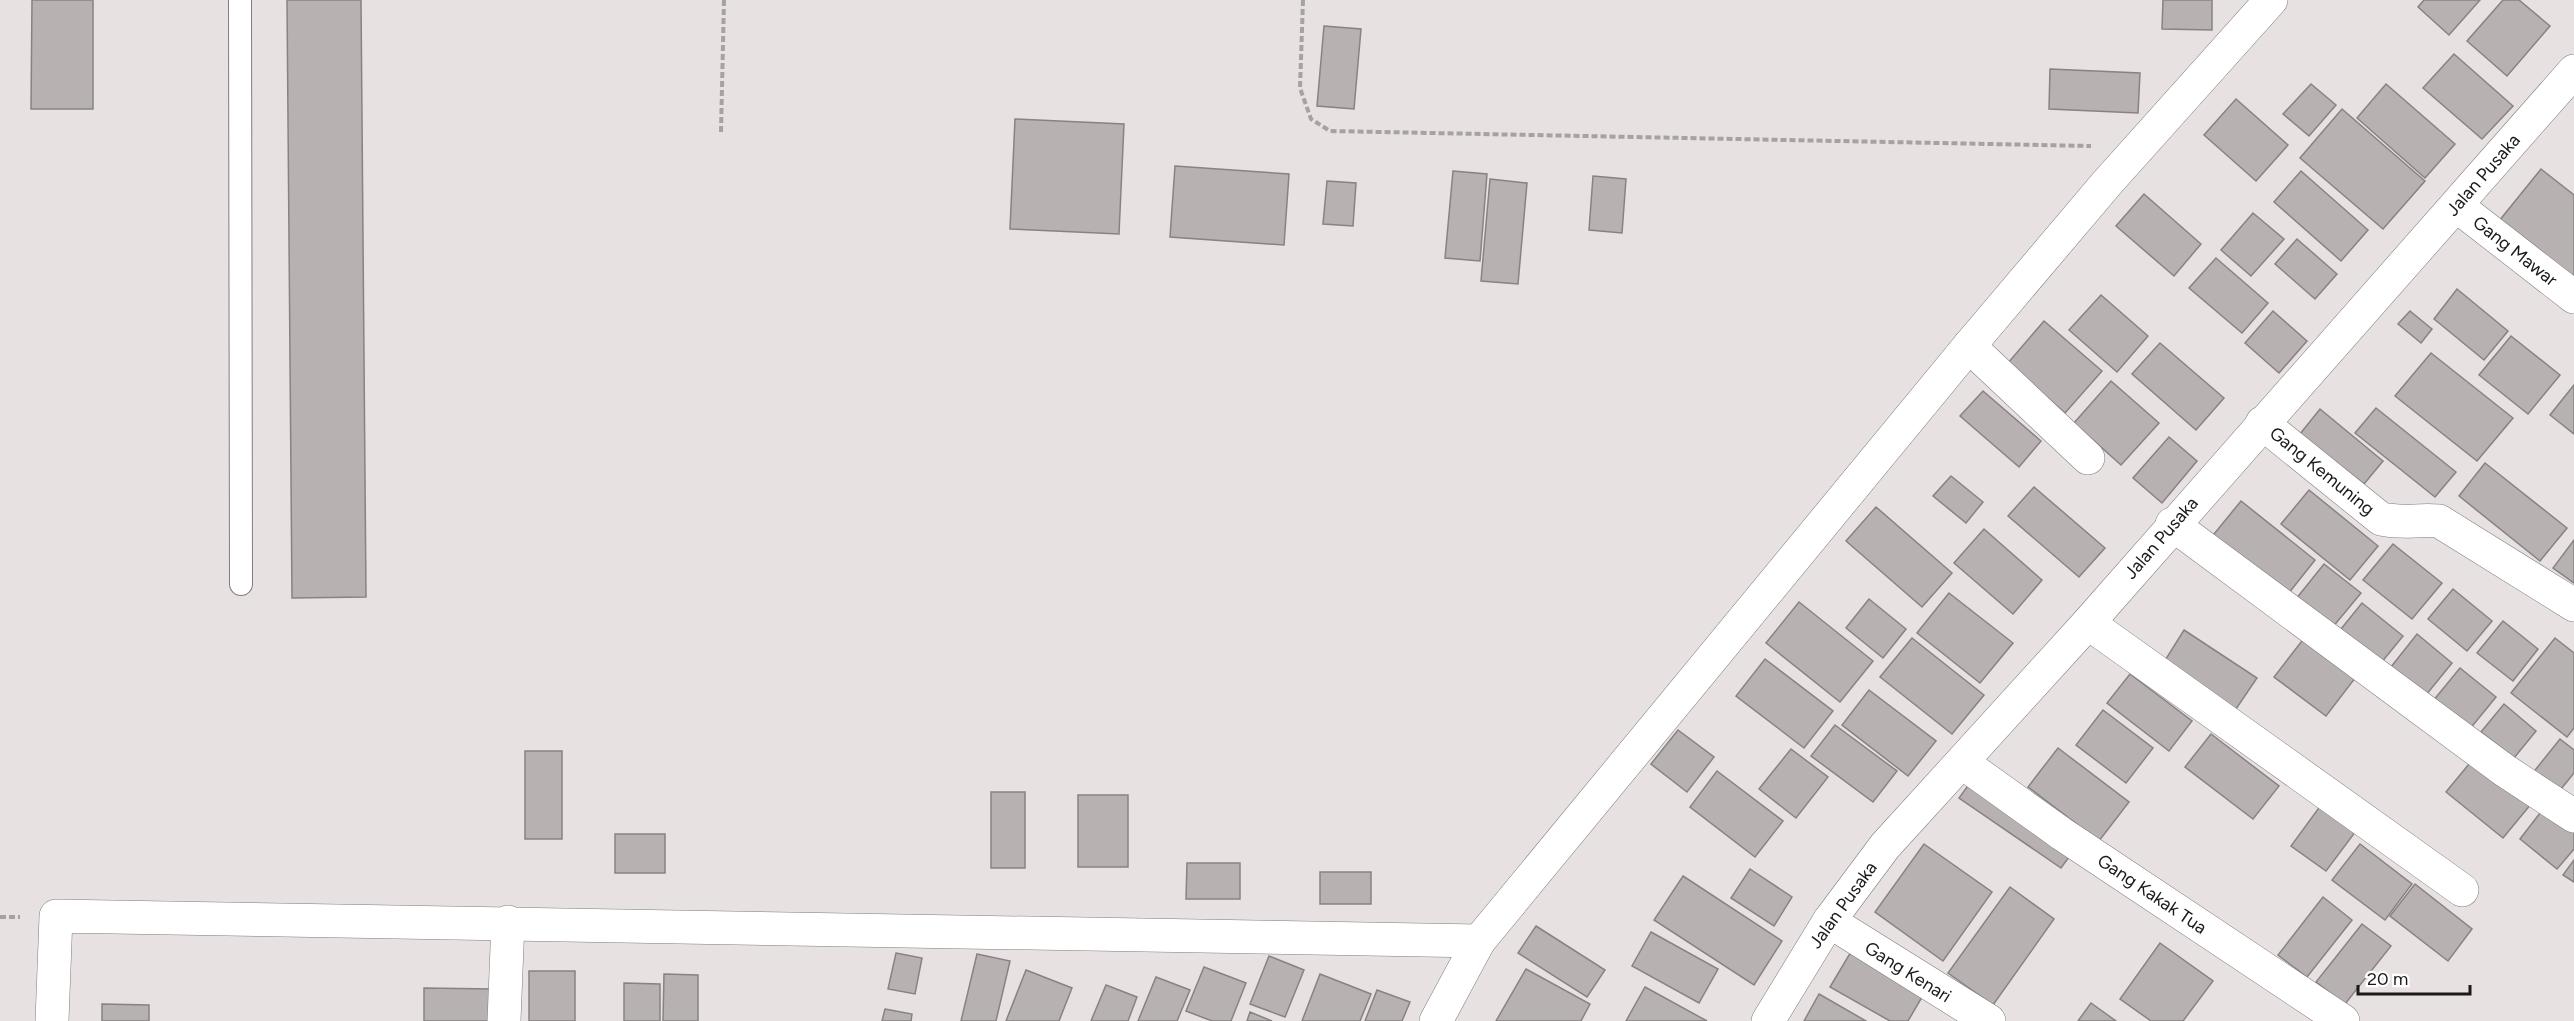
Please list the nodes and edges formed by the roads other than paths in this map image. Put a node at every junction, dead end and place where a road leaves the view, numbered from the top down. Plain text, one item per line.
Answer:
1 (240, 0) edge
2 (2271, 0) edge
3 (2574, 71) edge
4 (2457, 206) junction
5 (2574, 297) edge
6 (1969, 346) junction
7 (2262, 423) junction
8 (2088, 458) dead end
9 (2172, 524) junction
10 (241, 584) dead end
11 (2574, 605) edge
12 (2088, 622) junction
13 (1963, 763) junction
14 (2574, 816) edge
15 (2462, 890) dead end
16 (1829, 921) junction
17 (508, 922) junction
18 (1479, 941) junction
19 (52, 1021) edge
20 (504, 1021) edge
21 (1436, 1021) edge
22 (1768, 1021) edge
23 (1989, 1021) edge
24 (2343, 1021) edge

1 - 10 lane
2 - 6 street
3 - 4 street, Jalan Pusaka
4 - 5 street, Gang Mawar
4 - 7 street, Jalan Pusaka
6 - 8 street
6 - 18 street
7 - 9 street, Jalan Pusaka
7 - 11 street, Gang Kemuning
9 - 12 street, Jalan Pusaka
9 - 14 street
12 - 13 street, Jalan Pusaka
12 - 15 street
13 - 16 street, Jalan Pusaka
13 - 24 street, Gang Kakak Tua
16 - 22 street, Jalan Pusaka
16 - 23 street, Gang Kenari
17 - 18 street
17 - 19 street
17 - 20 street
18 - 21 street

